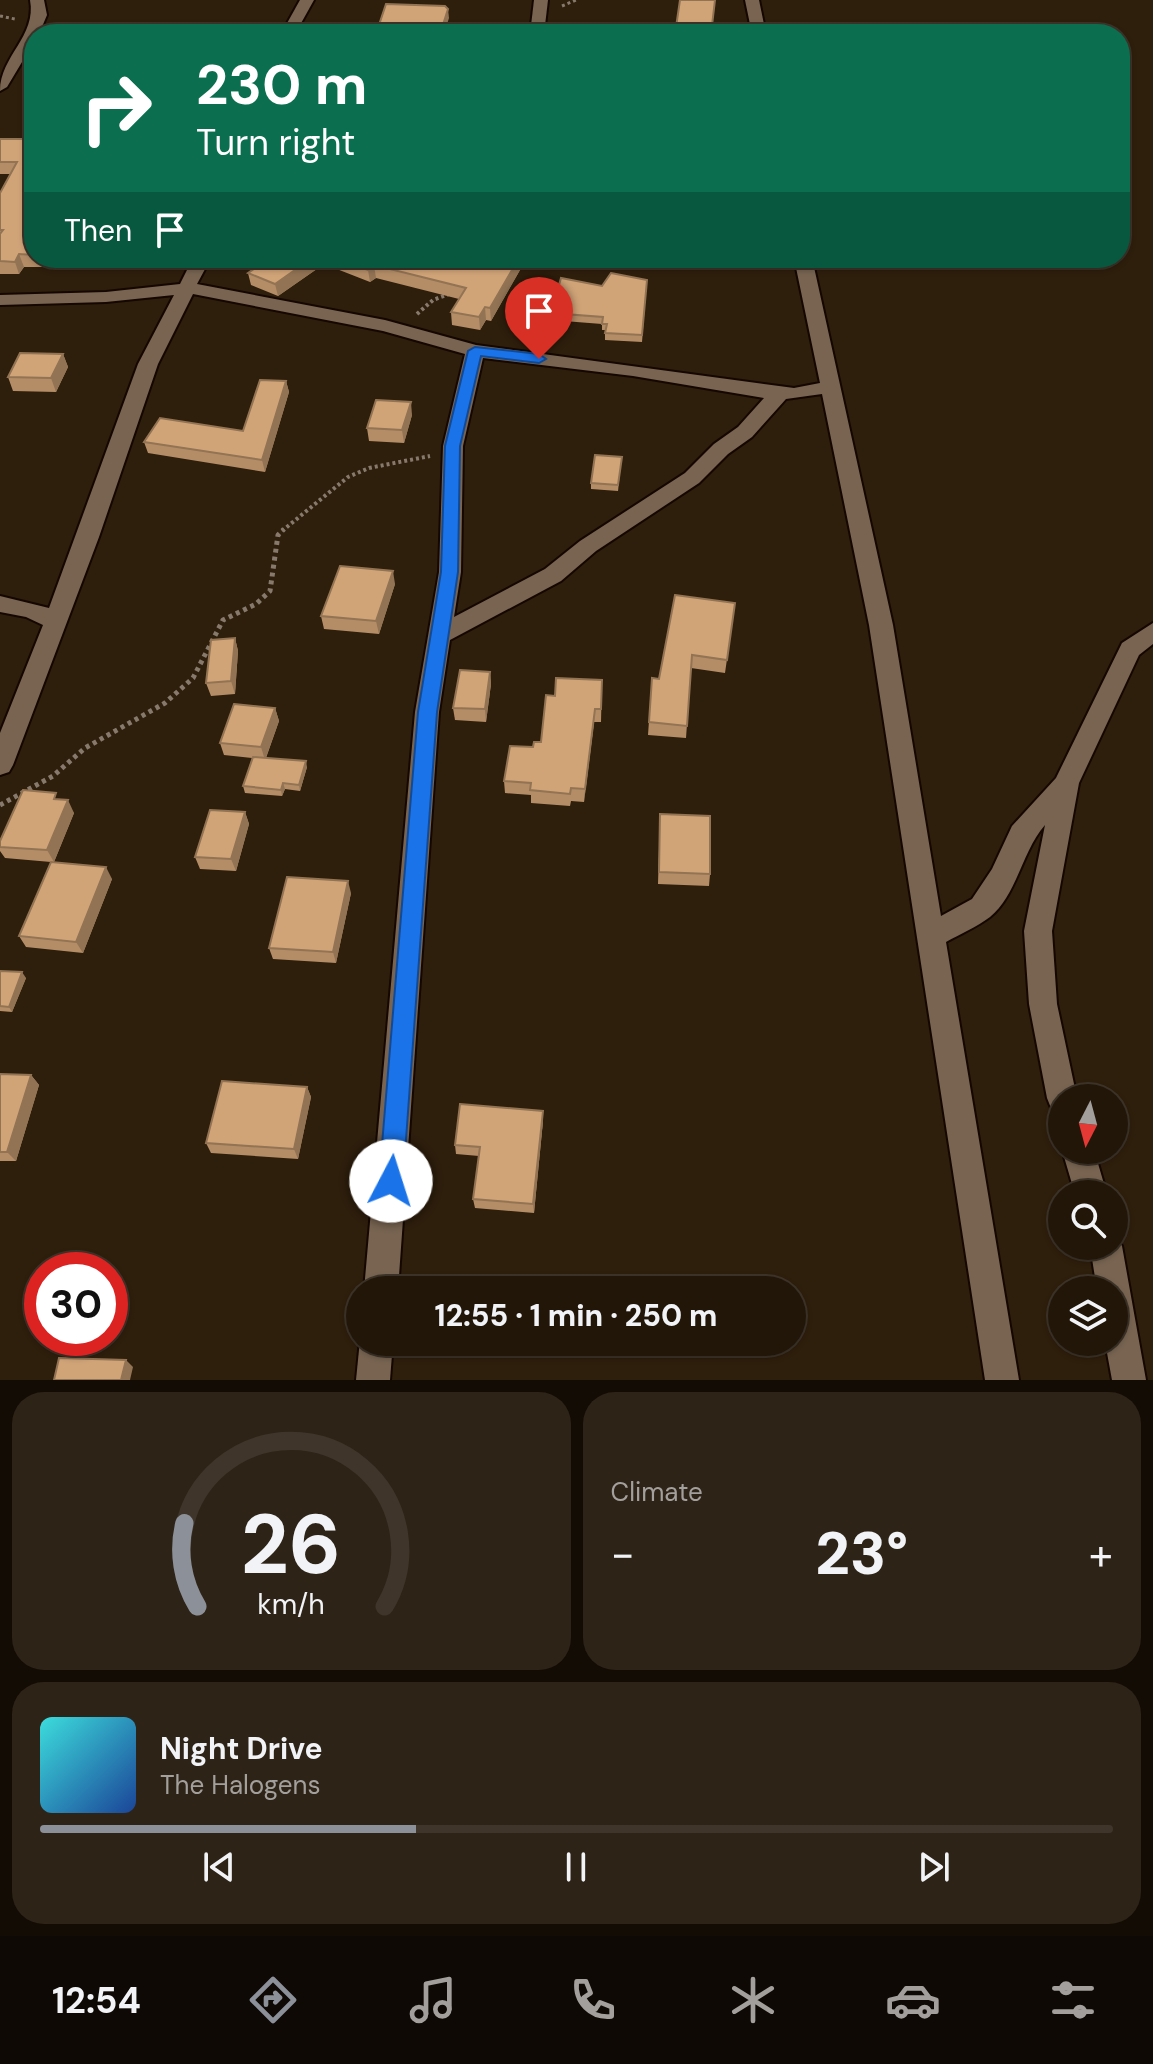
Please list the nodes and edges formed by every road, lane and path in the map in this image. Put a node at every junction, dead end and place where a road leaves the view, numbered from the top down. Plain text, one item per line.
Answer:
1 (37, 0) edge
2 (307, 0) edge
3 (541, 0) edge
4 (752, 0) edge
5 (38, 24) edge
6 (294, 24) edge
7 (538, 24) edge
8 (757, 24) edge
9 (24, 47) edge
10 (0, 87) edge
11 (197, 268) edge
12 (805, 268) edge
13 (188, 288) junction
14 (462, 290) edge
15 (0, 300) edge
16 (398, 330) junction
17 (475, 351) junction
18 (829, 387) junction
19 (782, 393) junction
20 (453, 446) junction
21 (0, 604) edge
22 (56, 621) junction
23 (1153, 632) edge
24 (440, 635) junction
25 (0, 765) edge
26 (1066, 783) junction
27 (0, 805) edge
28 (931, 936) junction
29 (1059, 1084) edge
30 (1108, 1260) edge
31 (382, 1276) edge
32 (375, 1356) edge
33 (373, 1380) edge
34 (1002, 1380) edge
35 (1129, 1380) edge

1 - 5 street
2 - 6 street
3 - 7 street
4 - 8 street
9 - 10 street
11 - 13 street
12 - 18 street
13 - 15 street
13 - 16 street
13 - 22 street
14 - 16 path
16 - 17 street
17 - 19 street
17 - 20 street
18 - 19 street
18 - 28 street
19 - 24 street
20 - 24 street
20 - 27 path
21 - 22 street
22 - 25 street
23 - 26 street
24 - 31 street
26 - 28 street
26 - 29 street
28 - 34 street
30 - 35 street
32 - 33 street

